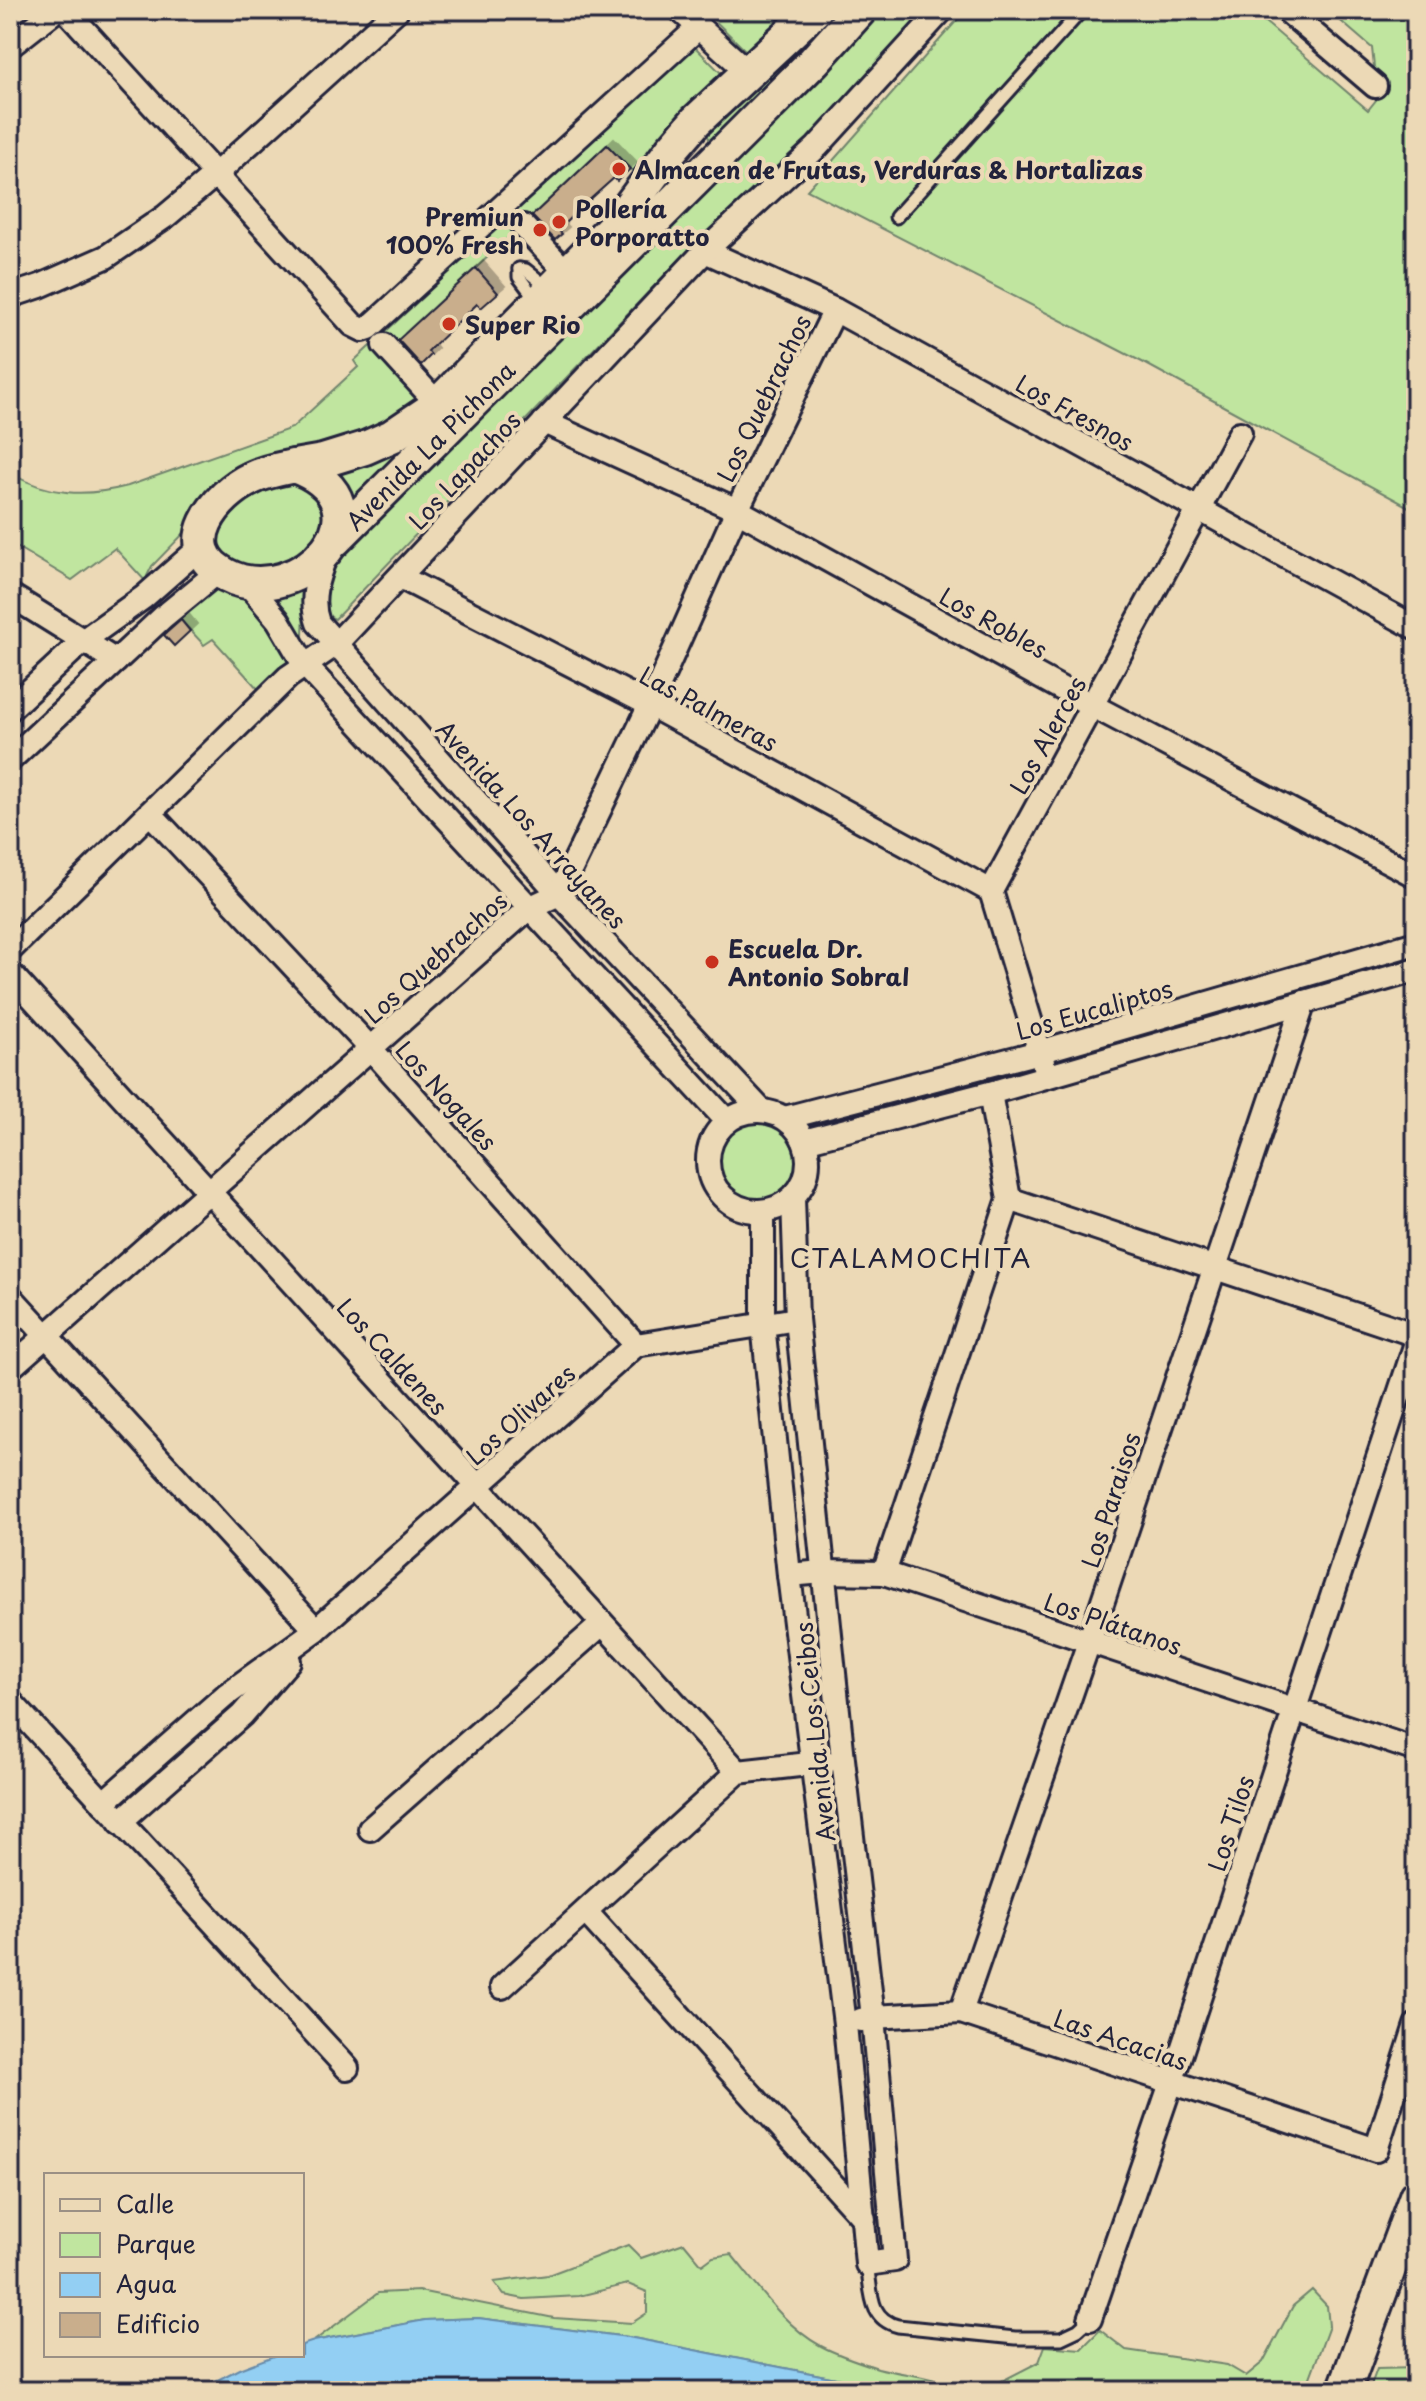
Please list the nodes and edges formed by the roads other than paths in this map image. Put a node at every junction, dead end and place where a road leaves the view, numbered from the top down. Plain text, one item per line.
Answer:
1 (56, 10) edge
2 (66, 10) edge
3 (397, 10) edge
4 (680, 10) edge
5 (815, 10) edge
6 (860, 10) edge
7 (942, 10) edge
8 (1082, 10) edge
9 (1286, 10) edge
10 (699, 27) junction
11 (787, 35) junction
12 (10, 46) edge
13 (814, 61) junction
14 (748, 72) junction
15 (1375, 86) dead end
16 (696, 121) junction
17 (723, 150) junction
18 (215, 175) junction
19 (896, 217) dead end
20 (523, 226) dead end
21 (705, 251) junction
22 (552, 289) junction
23 (10, 296) edge
24 (835, 310) junction
25 (384, 345) dead end
26 (429, 390) junction
27 (544, 422) junction
28 (1240, 433) dead end
29 (294, 466) junction
30 (737, 510) junction
31 (1199, 510) junction
32 (331, 546) junction
33 (222, 566) junction
34 (400, 577) junction
35 (10, 595) edge
36 (1416, 628) edge
37 (84, 640) junction
38 (335, 645) junction
39 (116, 661) junction
40 (304, 664) junction
41 (650, 705) junction
42 (1093, 706) junction
43 (10, 709) edge
44 (10, 760) edge
45 (150, 813) junction
46 (1416, 876) edge
47 (991, 891) junction
48 (559, 894) junction
49 (529, 908) junction
50 (1416, 943) edge
51 (10, 950) edge
52 (1416, 970) edge
53 (10, 973) edge
54 (1304, 1002) junction
55 (371, 1049) junction
56 (1039, 1052) junction
57 (1047, 1076) junction
58 (990, 1093) junction
59 (762, 1111) junction
60 (785, 1118) junction
61 (727, 1121) junction
62 (804, 1141) junction
63 (209, 1193) junction
64 (793, 1198) junction
65 (1009, 1199) junction
66 (763, 1212) junction
67 (1214, 1268) junction
68 (10, 1296) edge
69 (797, 1319) junction
70 (763, 1324) junction
71 (1416, 1335) edge
72 (47, 1336) junction
73 (1416, 1343) edge
74 (636, 1345) junction
75 (10, 1368) edge
76 (478, 1486) junction
77 (823, 1572) junction
78 (884, 1573) junction
79 (789, 1575) junction
80 (602, 1624) junction
81 (316, 1630) junction
82 (1089, 1642) junction
83 (10, 1701) edge
84 (1294, 1711) junction
85 (1416, 1750) edge
86 (843, 1759) junction
87 (812, 1764) junction
88 (738, 1772) junction
89 (103, 1803) junction
90 (120, 1822) junction
91 (370, 1829) dead end
92 (586, 1912) junction
93 (502, 1987) dead end
94 (961, 2012) junction
95 (873, 2017) junction
96 (845, 2024) junction
97 (1416, 2025) edge
98 (347, 2068) dead end
99 (1171, 2083) junction
100 (1414, 2201) edge
101 (864, 2219) junction
102 (867, 2264) junction
103 (1090, 2319) joint
104 (1328, 2391) edge
105 (1344, 2391) edge

1 - 12 street
2 - 18 street
3 - 18 street
4 - 10 street
5 - 11 main road, Avenida La Pichona
6 - 13 main road, Avenida La Pichona
7 - 21 street, Los Lapachos
8 - 19 lane
9 - 15 street
10 - 14 street
10 - 18 street
11 - 13 street
11 - 14 main road, Avenida La Pichona
13 - 17 main road, Avenida La Pichona
14 - 16 main road, Avenida La Pichona
16 - 17 street
16 - 22 main road, Avenida La Pichona
17 - 32 main road, Avenida La Pichona
18 - 23 street
20 - 22 street
21 - 24 street, Los Fresnos
21 - 27 street, Los Lapachos
22 - 26 main road, Avenida La Pichona
24 - 30 street, Los Quebrachos
24 - 31 street, Los Fresnos
25 - 26 street
26 - 29 main road, Avenida La Pichona
27 - 30 street, Los Robles
27 - 34 street, Los Lapachos
28 - 31 street, Los Alerces
29 - 32 main road
29 - 33 main road
30 - 41 street, Los Quebrachos
30 - 42 street, Los Robles
31 - 36 street, Los Fresnos
31 - 42 street, Los Alerces
32 - 33 main road
32 - 38 street, Avenida Los Arrayanes
33 - 37 street
33 - 39 street
33 - 40 street
34 - 38 street, Los Lapachos
34 - 41 street, Las Palmeras
35 - 37 street
37 - 39 street
37 - 43 street
38 - 40 street, Los Lapachos
38 - 48 street, Avenida Los Arrayanes
39 - 44 street
40 - 45 street, Los Lapachos
40 - 49 street
41 - 47 street, Las Palmeras
41 - 48 street, Los Quebrachos
42 - 46 street, Los Robles
42 - 47 street, Los Alerces
45 - 51 street, Los Lapachos
45 - 55 street, Los Nogales
47 - 56 street
48 - 49 street, Los Quebrachos
48 - 59 street, Avenida Los Arrayanes
49 - 55 street, Los Quebrachos
49 - 61 street
50 - 56 street, Los Eucaliptos
52 - 54 street
53 - 63 street, Los Caldenes
54 - 57 street
54 - 67 street, Los Paraisos
55 - 63 street, Los Quebrachos
55 - 74 street, Los Nogales
56 - 57 street
56 - 60 street, Los Eucaliptos
57 - 58 street
58 - 62 street
58 - 65 street
59 - 60 street
59 - 61 street
60 - 62 street
61 - 66 street
62 - 64 street
63 - 72 street, Los Quebrachos
63 - 76 street, Los Caldenes
64 - 66 street
64 - 69 street, Avenida Los Ceibos
65 - 67 street
65 - 78 street
66 - 70 street, Avenida Los Ceibos
67 - 71 street
67 - 82 street, Los Paraisos
68 - 72 street
69 - 70 street
69 - 77 street, Avenida Los Ceibos
70 - 74 street
70 - 79 street, Avenida Los Ceibos
72 - 75 street, Los Quebrachos
72 - 81 street
73 - 84 street, Los Tilos
74 - 76 street, Los Olivares
76 - 80 street, Los Caldenes
76 - 81 street, Los Olivares
77 - 78 street, Los Plátanos
77 - 79 street, Los Plátanos
77 - 86 street, Avenida Los Ceibos
78 - 82 street, Los Plátanos
79 - 87 street, Avenida Los Ceibos
80 - 88 street, Los Caldenes
80 - 91 street
81 - 89 street
81 - 90 street
82 - 84 street, Los Plátanos
82 - 94 street, Los Paraisos
83 - 89 street
84 - 85 street, Los Plátanos
84 - 99 street, Los Tilos
86 - 87 street
86 - 95 street, Avenida Los Ceibos
87 - 88 street
87 - 96 street, Avenida Los Ceibos
88 - 92 street
89 - 90 street
90 - 98 street
92 - 93 street
92 - 101 street
94 - 95 street, Las Acacias
94 - 99 street, Las Acacias
95 - 96 street, Las Acacias
95 - 102 street, Avenida Los Ceibos
96 - 101 street, Avenida Los Ceibos
97 - 99 street, Las Acacias
99 - 103 street, Los Tilos
100 - 104 main road
100 - 105 main road
101 - 102 street, Avenida Los Ceibos
102 - 103 lane

